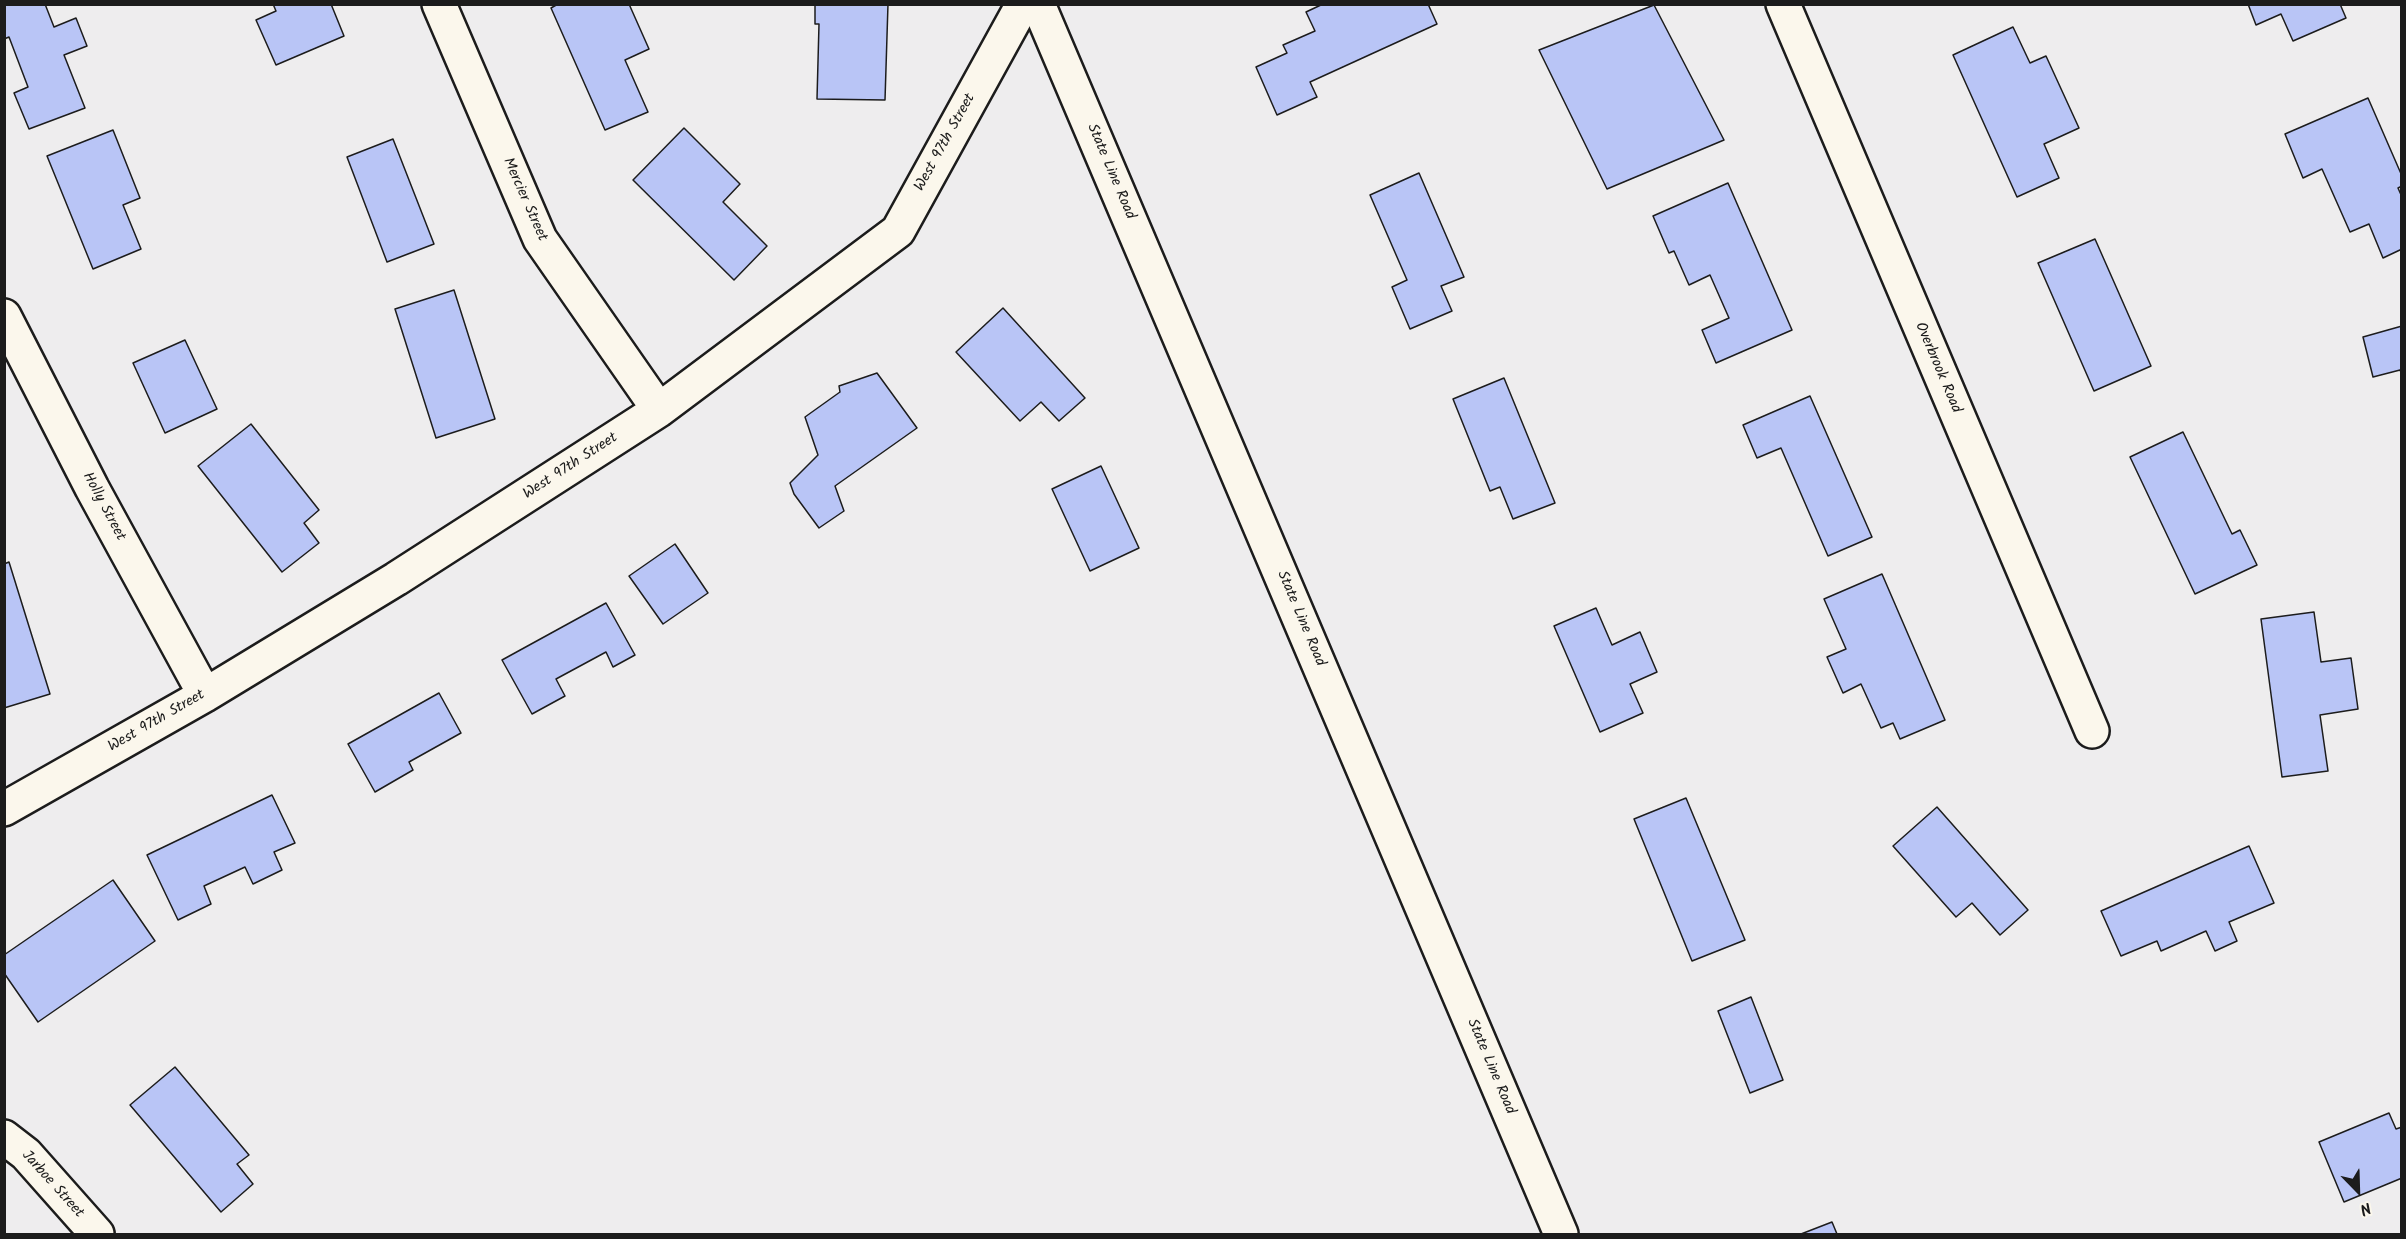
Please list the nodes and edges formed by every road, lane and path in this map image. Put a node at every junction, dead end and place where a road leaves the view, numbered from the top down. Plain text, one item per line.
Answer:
1 (439, 4) edge
2 (1023, 4) edge
3 (1038, 4) edge
4 (1783, 4) edge
5 (4, 316) edge
6 (659, 410) junction
7 (205, 695) junction
8 (2092, 731) dead end
9 (4, 809) edge
10 (4, 1137) edge
11 (97, 1234) edge
12 (1562, 1234) edge

1 - 6 street, Mercier Street
2 - 6 street, West 97th Street
3 - 12 street, State Line Road
4 - 8 street, Overbrook Road
5 - 7 street, Holly Street
6 - 7 street, West 97th Street
7 - 9 street, West 97th Street
10 - 11 street, Jarboe Street

